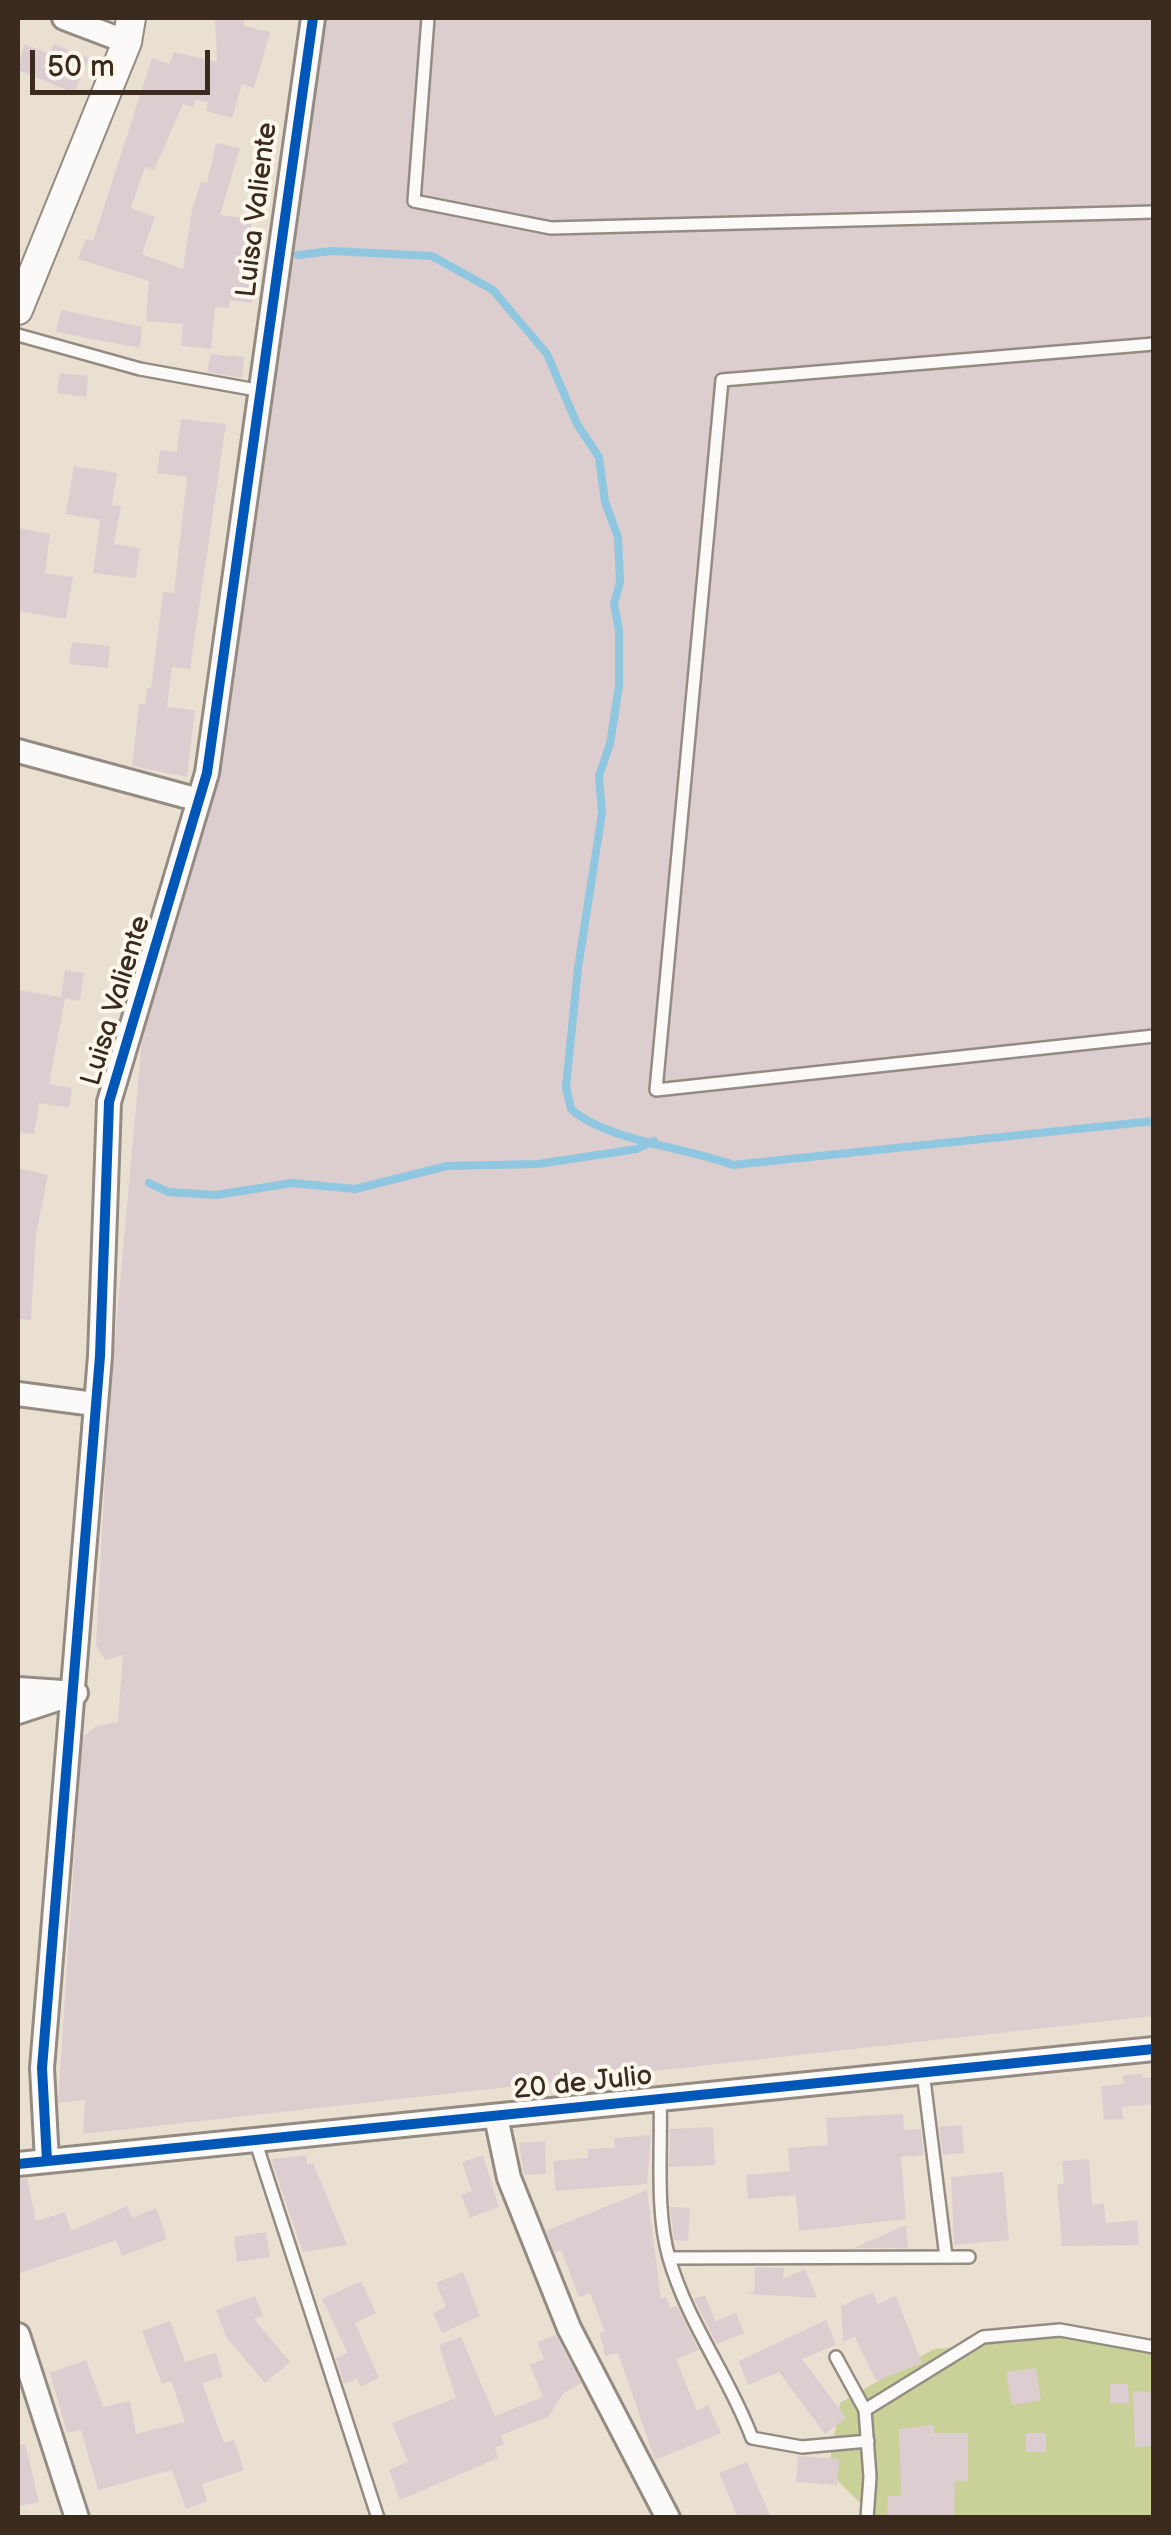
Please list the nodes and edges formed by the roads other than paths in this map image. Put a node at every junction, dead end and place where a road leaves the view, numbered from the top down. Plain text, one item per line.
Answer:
1 (64, 18) edge
2 (314, 18) edge
3 (428, 18) edge
4 (129, 30) edge
5 (1154, 212) edge
6 (18, 310) edge
7 (18, 335) edge
8 (1154, 344) edge
9 (264, 392) junction
10 (18, 752) edge
11 (199, 800) junction
12 (1154, 1036) edge
13 (18, 1394) edge
14 (94, 1404) junction
15 (18, 1689) edge
16 (76, 1693) junction
17 (18, 1712) edge
18 (1154, 2049) edge
19 (42, 2068) junction
20 (18, 2071) edge
21 (923, 2072) junction
22 (660, 2098) junction
23 (496, 2116) junction
24 (255, 2140) junction
25 (47, 2160) junction
26 (18, 2164) edge
27 (946, 2256) junction
28 (969, 2256) dead end
29 (669, 2258) junction
30 (18, 2335) edge
31 (1154, 2348) edge
32 (836, 2356) dead end
33 (865, 2410) junction
34 (868, 2441) junction
35 (77, 2518) edge
36 (378, 2518) edge
37 (668, 2518) edge
38 (867, 2518) edge

1 - 4 street
2 - 9 street, Luisa Valiente
3 - 5 lane
4 - 6 street
7 - 9 lane
8 - 12 lane
9 - 11 street, Luisa Valiente
10 - 11 street
11 - 14 street, Luisa Valiente
13 - 14 street
14 - 16 street, Luisa Valiente
15 - 16 street
16 - 17 street
16 - 19 street, Luisa Valiente
18 - 21 street, 20 de Julio
19 - 20 street
19 - 25 street, Luisa Valiente
21 - 22 street, 20 de Julio
21 - 27 lane
22 - 23 street, 20 de Julio
22 - 29 lane
23 - 24 street, 20 de Julio
23 - 37 street
24 - 25 street, 20 de Julio
24 - 36 lane
25 - 26 street, 20 de Julio
27 - 28 lane
27 - 29 lane
29 - 34 lane
30 - 35 street
31 - 33 lane
32 - 33 lane
33 - 34 lane
34 - 38 lane

